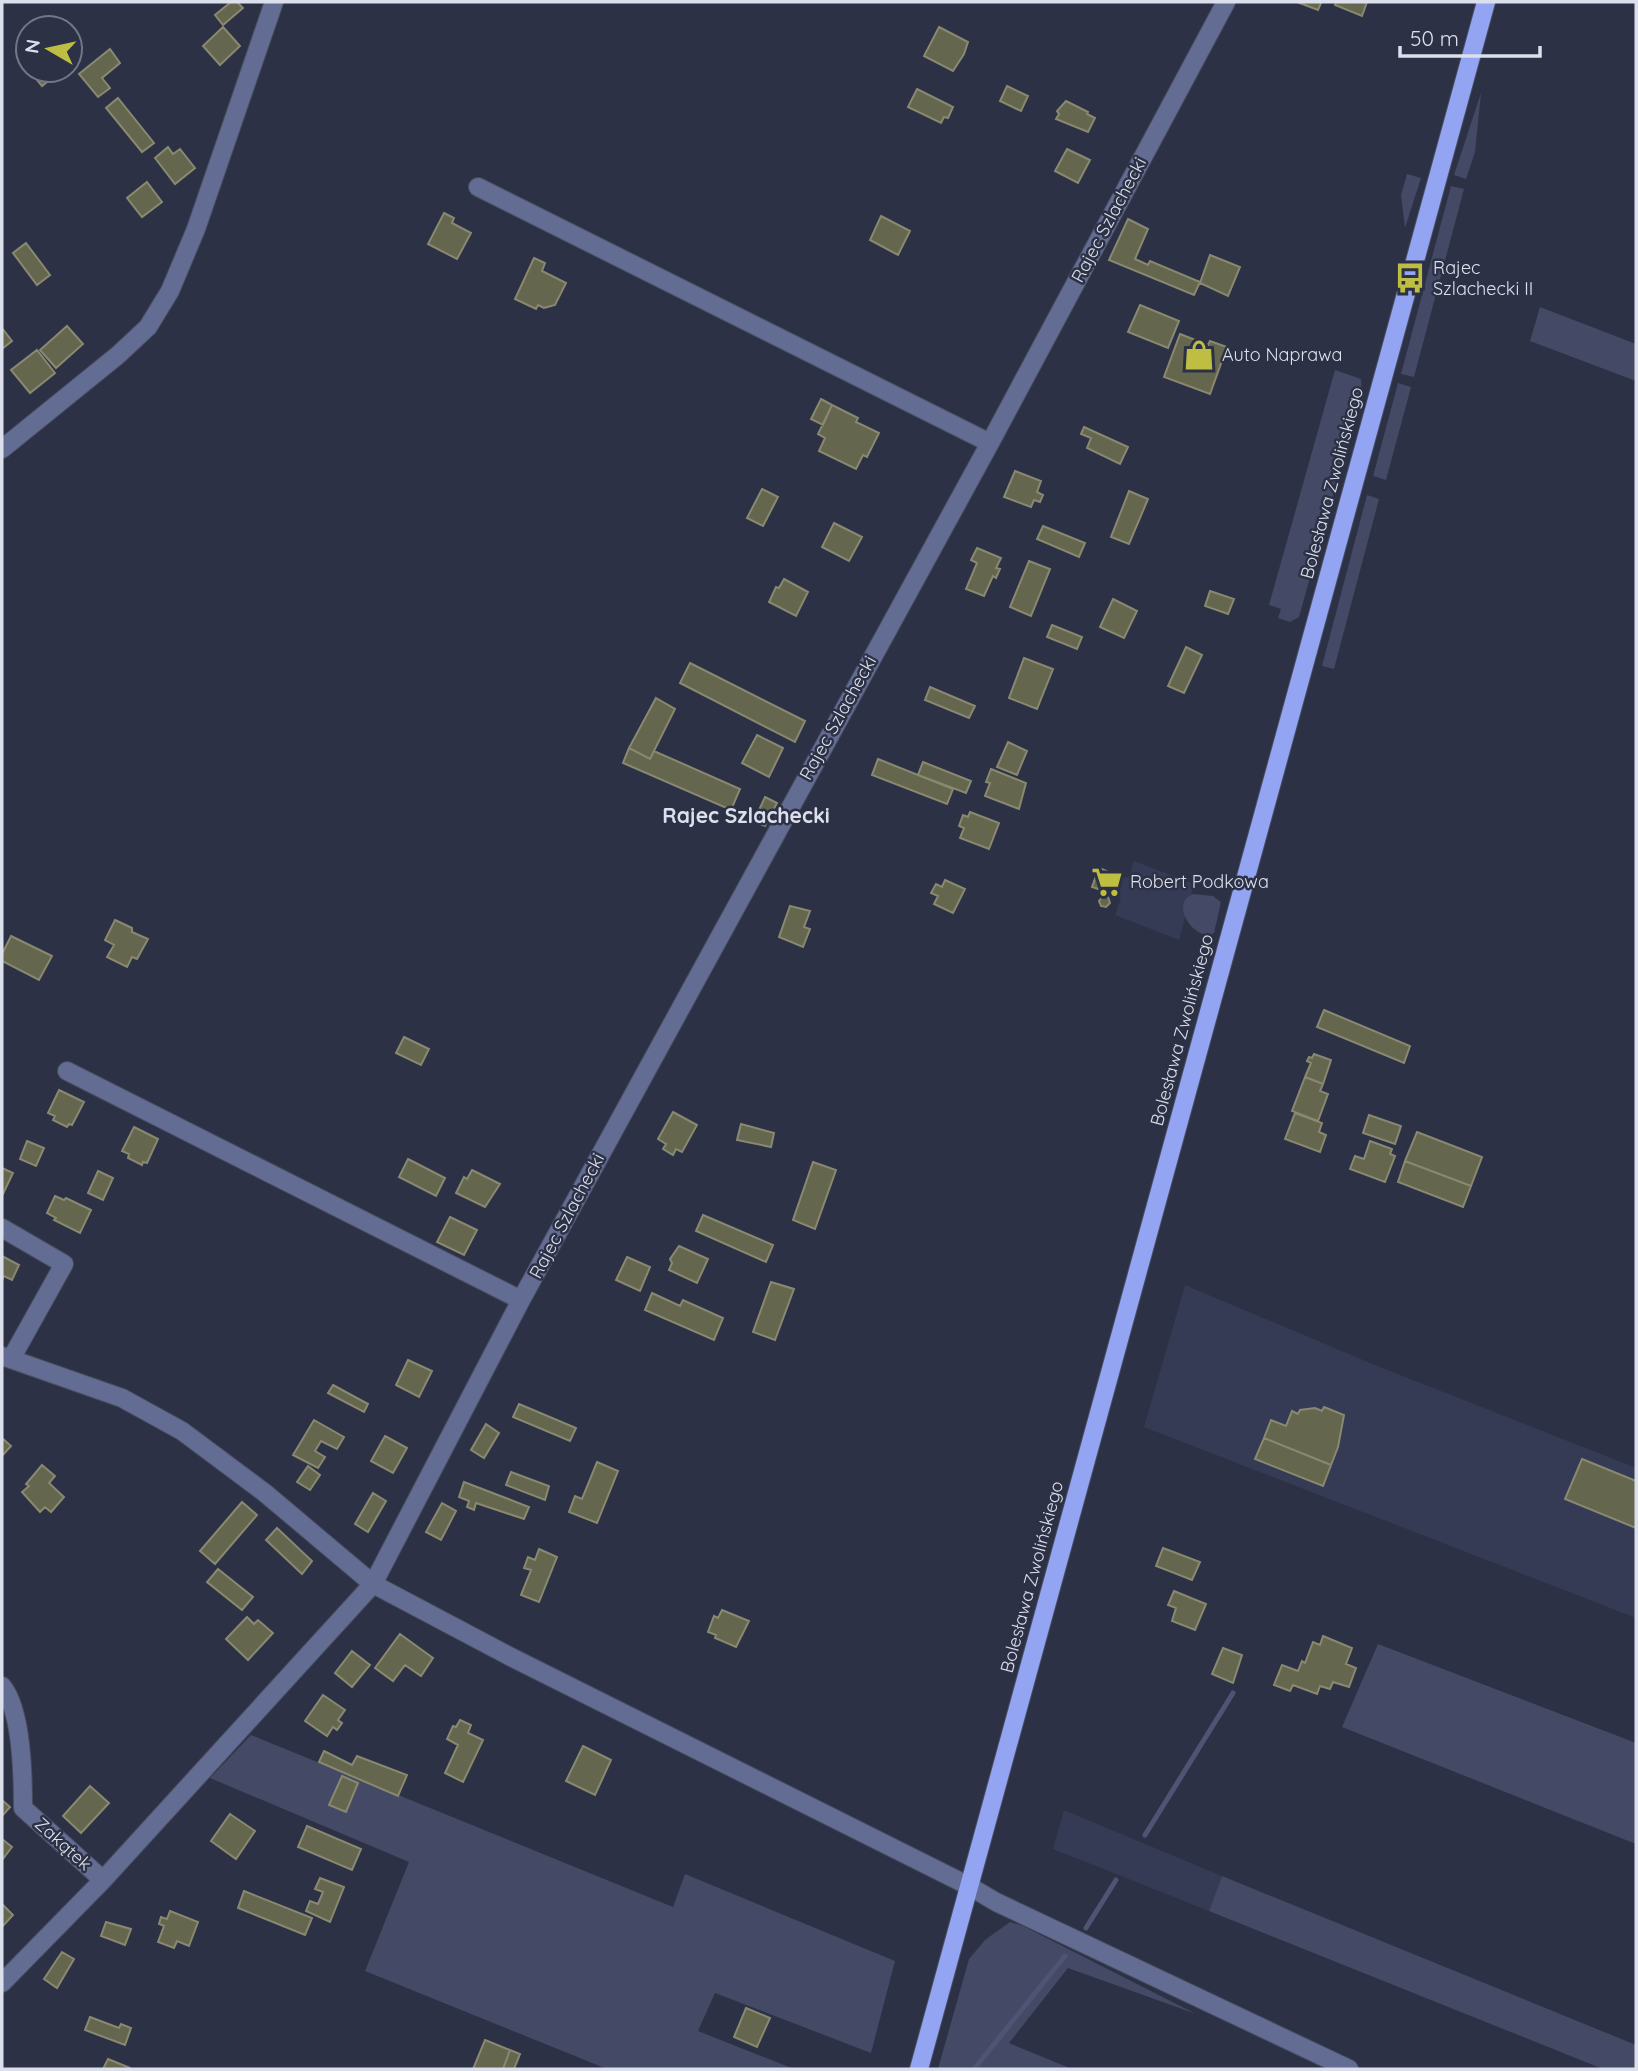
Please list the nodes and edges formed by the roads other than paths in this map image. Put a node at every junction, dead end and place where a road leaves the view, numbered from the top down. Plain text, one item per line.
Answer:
1 (274, 2) edge
2 (1226, 2) edge
3 (1486, 2) edge
4 (478, 187) dead end
5 (990, 443) junction
6 (2, 449) edge
7 (67, 1071) dead end
8 (2, 1228) edge
9 (521, 1300) junction
10 (6, 1358) edge
11 (373, 1584) junction
12 (2, 1686) edge
13 (103, 1880) junction
14 (969, 1886) junction
15 (2, 1983) edge
16 (919, 2069) edge
17 (1349, 2069) edge

1 - 6 street
2 - 5 street, Rajec Szlachecki
3 - 14 main road, Bolesława Zwolińskiego
4 - 5 street
5 - 9 street, Rajec Szlachecki
7 - 9 street
8 - 10 street
9 - 11 street, Rajec Szlachecki
10 - 11 street
11 - 13 street, Rajec Szlachecki
11 - 14 street
12 - 13 street, Zakątek
13 - 15 street, Rajec Szlachecki
14 - 16 main road, Bolesława Zwolińskiego
14 - 17 street

